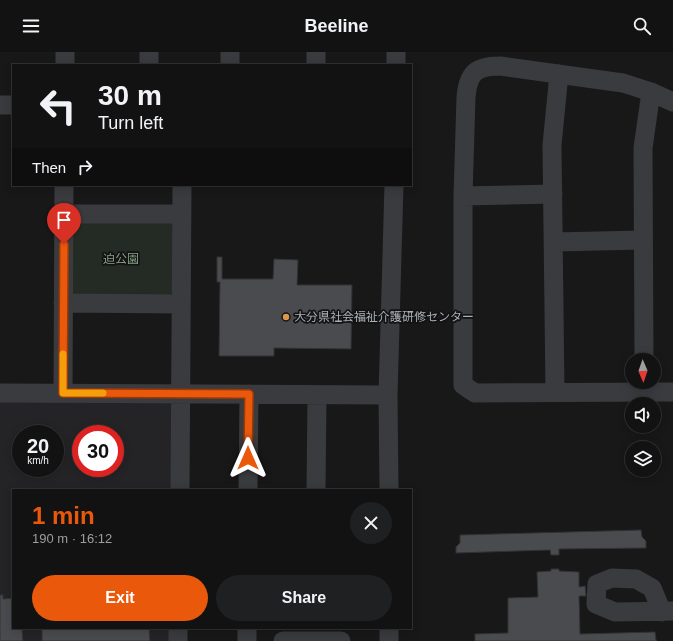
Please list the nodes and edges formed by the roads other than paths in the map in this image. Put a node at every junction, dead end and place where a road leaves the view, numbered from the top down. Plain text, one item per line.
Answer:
1 (65, 52) edge
2 (149, 52) edge
3 (230, 52) edge
4 (316, 52) edge
5 (396, 52) edge
6 (65, 64) edge
7 (148, 64) edge
8 (230, 64) edge
9 (316, 64) edge
10 (396, 64) edge
11 (559, 74) junction
12 (651, 92) junction
13 (673, 102) edge
14 (0, 104) edge
15 (12, 105) edge
16 (64, 186) edge
17 (182, 186) edge
18 (394, 186) edge
19 (553, 194) junction
20 (463, 196) junction
21 (64, 214) junction
22 (182, 214) junction
23 (643, 240) junction
24 (554, 242) junction
25 (63, 303) junction
26 (181, 304) junction
27 (644, 353) edge
28 (625, 388) edge
29 (656, 389) edge
30 (555, 392) junction
31 (673, 392) edge
32 (0, 393) edge
33 (63, 393) junction
34 (180, 394) junction
35 (249, 394) junction
36 (317, 395) junction
37 (388, 395) junction
38 (180, 489) edge
39 (248, 489) edge
40 (316, 489) edge
41 (389, 489) edge
42 (178, 629) edge
43 (247, 629) edge
44 (315, 629) edge
45 (389, 629) edge
46 (178, 641) edge
47 (247, 641) edge
48 (283, 641) edge
49 (315, 641) edge
50 (341, 641) edge
51 (389, 641) edge

1 - 6 street
2 - 7 street
3 - 8 street
4 - 9 street
5 - 10 street
11 - 12 street
11 - 19 street
11 - 20 street
12 - 13 street
12 - 23 street
14 - 15 street
16 - 21 street
17 - 22 street
18 - 37 street
19 - 20 street
19 - 24 street
20 - 30 street
21 - 22 street
21 - 25 street
22 - 26 street
23 - 24 street
23 - 27 street
24 - 30 street
25 - 26 street
25 - 33 street
26 - 34 street
28 - 30 street
29 - 31 street
32 - 33 street
33 - 34 street
34 - 35 street
34 - 38 street
35 - 36 street
35 - 39 street
36 - 37 street
36 - 40 street
37 - 41 street
42 - 46 street
43 - 47 street
44 - 49 street
45 - 51 street
48 - 49 street
49 - 50 street

